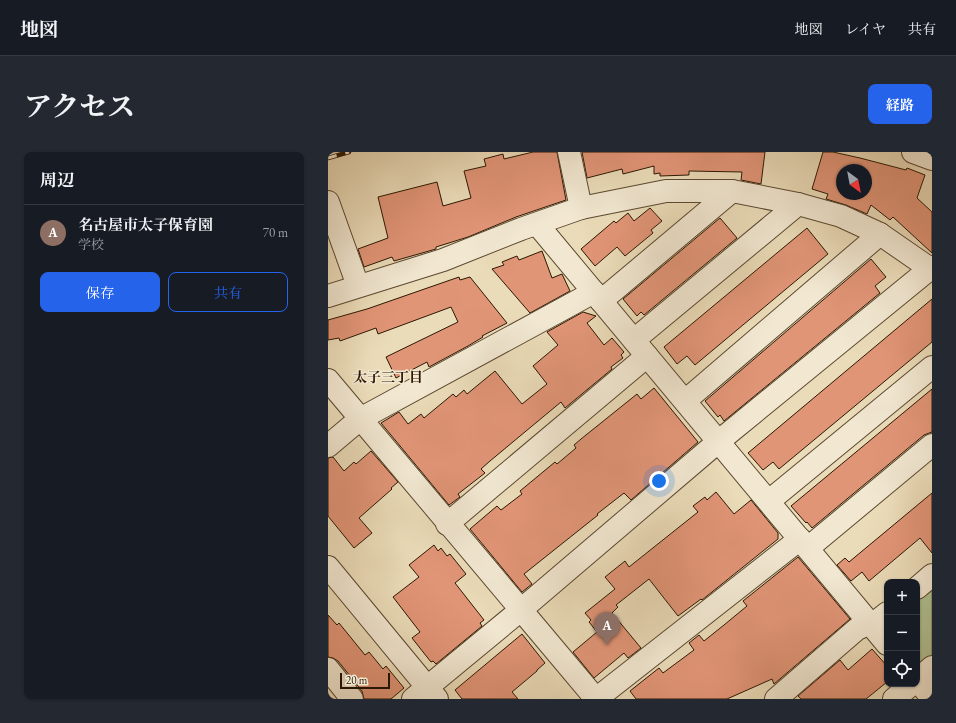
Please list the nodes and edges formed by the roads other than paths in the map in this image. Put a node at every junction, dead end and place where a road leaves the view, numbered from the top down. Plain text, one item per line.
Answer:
1 (569, 152) edge
2 (913, 152) edge
3 (932, 159) edge
4 (732, 191) junction
5 (328, 202) edge
6 (798, 204) junction
7 (581, 208) junction
8 (537, 224) junction
9 (880, 234) junction
10 (931, 268) edge
11 (358, 286) junction
12 (328, 296) edge
13 (598, 296) junction
14 (641, 348) junction
15 (932, 367) edge
16 (328, 380) edge
17 (685, 401) junction
18 (360, 419) junction
19 (719, 442) junction
20 (932, 445) edge
21 (328, 446) edge
22 (769, 501) junction
23 (447, 524) junction
24 (804, 543) junction
25 (328, 568) edge
26 (932, 575) edge
27 (920, 585) edge
28 (522, 609) junction
29 (878, 618) edge
30 (884, 635) edge
31 (932, 668) edge
32 (328, 669) edge
33 (920, 678) edge
34 (920, 684) edge
35 (908, 687) edge
36 (426, 695) edge
37 (932, 698) edge
38 (352, 699) edge
39 (596, 699) edge
40 (776, 699) edge
41 (894, 699) edge

1 - 7 street
2 - 3 street
4 - 6 street
4 - 7 street
4 - 13 street
5 - 11 street
6 - 9 street
6 - 14 street
7 - 8 street
8 - 11 street
8 - 13 street
9 - 10 street
9 - 17 street
10 - 19 street
11 - 12 street
13 - 14 street
13 - 18 street
14 - 17 street
14 - 23 street
15 - 22 street
16 - 18 street
17 - 19 street
18 - 21 street
18 - 23 street
19 - 22 street
19 - 28 street
20 - 24 street
22 - 24 street
23 - 28 street
24 - 29 street
24 - 39 street
25 - 36 street
26 - 27 street
28 - 36 street
28 - 39 street
29 - 30 street
29 - 40 street
31 - 33 street
32 - 38 street
34 - 37 street
35 - 41 street

